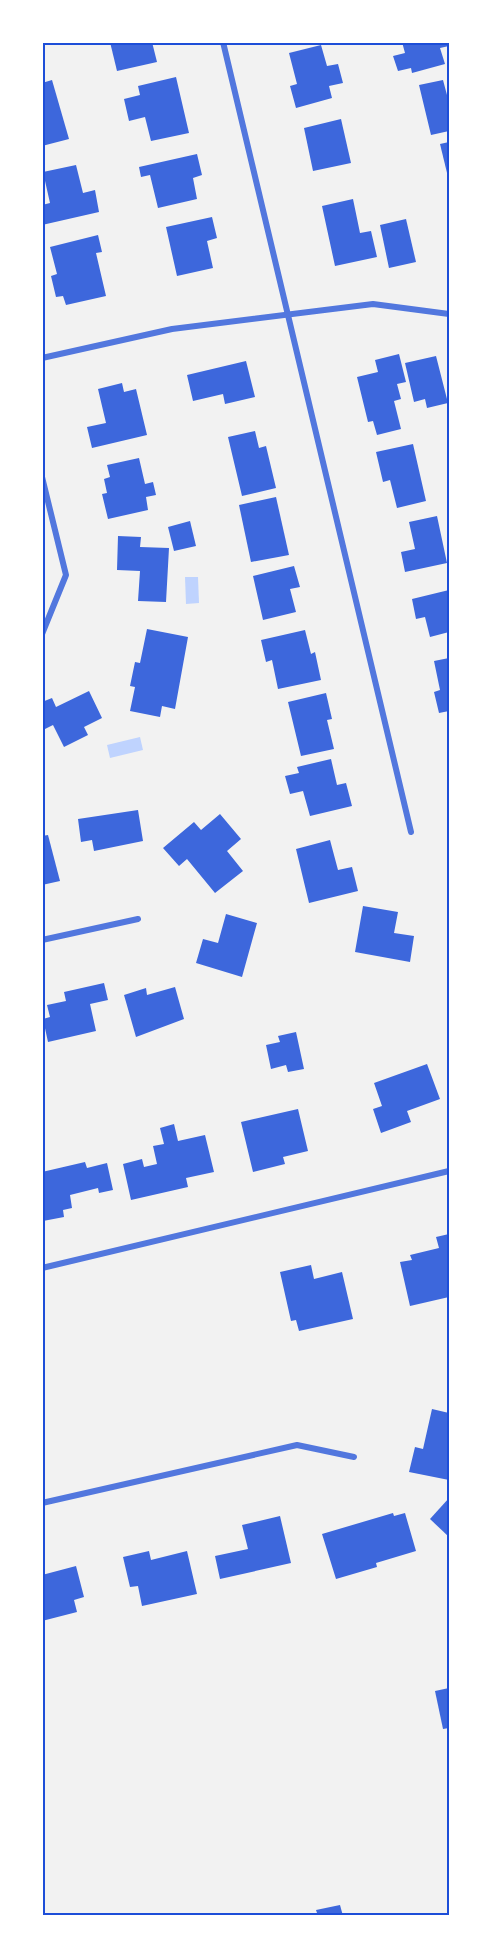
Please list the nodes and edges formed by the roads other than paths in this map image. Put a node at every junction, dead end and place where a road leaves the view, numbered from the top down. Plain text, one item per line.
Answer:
1 (223, 42) edge
2 (288, 314) junction
3 (449, 314) edge
4 (42, 358) edge
5 (42, 477) edge
6 (42, 634) edge
7 (411, 832) dead end
8 (138, 919) dead end
9 (42, 940) edge
10 (449, 1171) edge
11 (42, 1268) edge
12 (354, 1457) dead end
13 (42, 1503) edge

1 - 2 street
2 - 3 street
2 - 4 street
2 - 7 street
5 - 6 street
8 - 9 street
10 - 11 street
12 - 13 street

